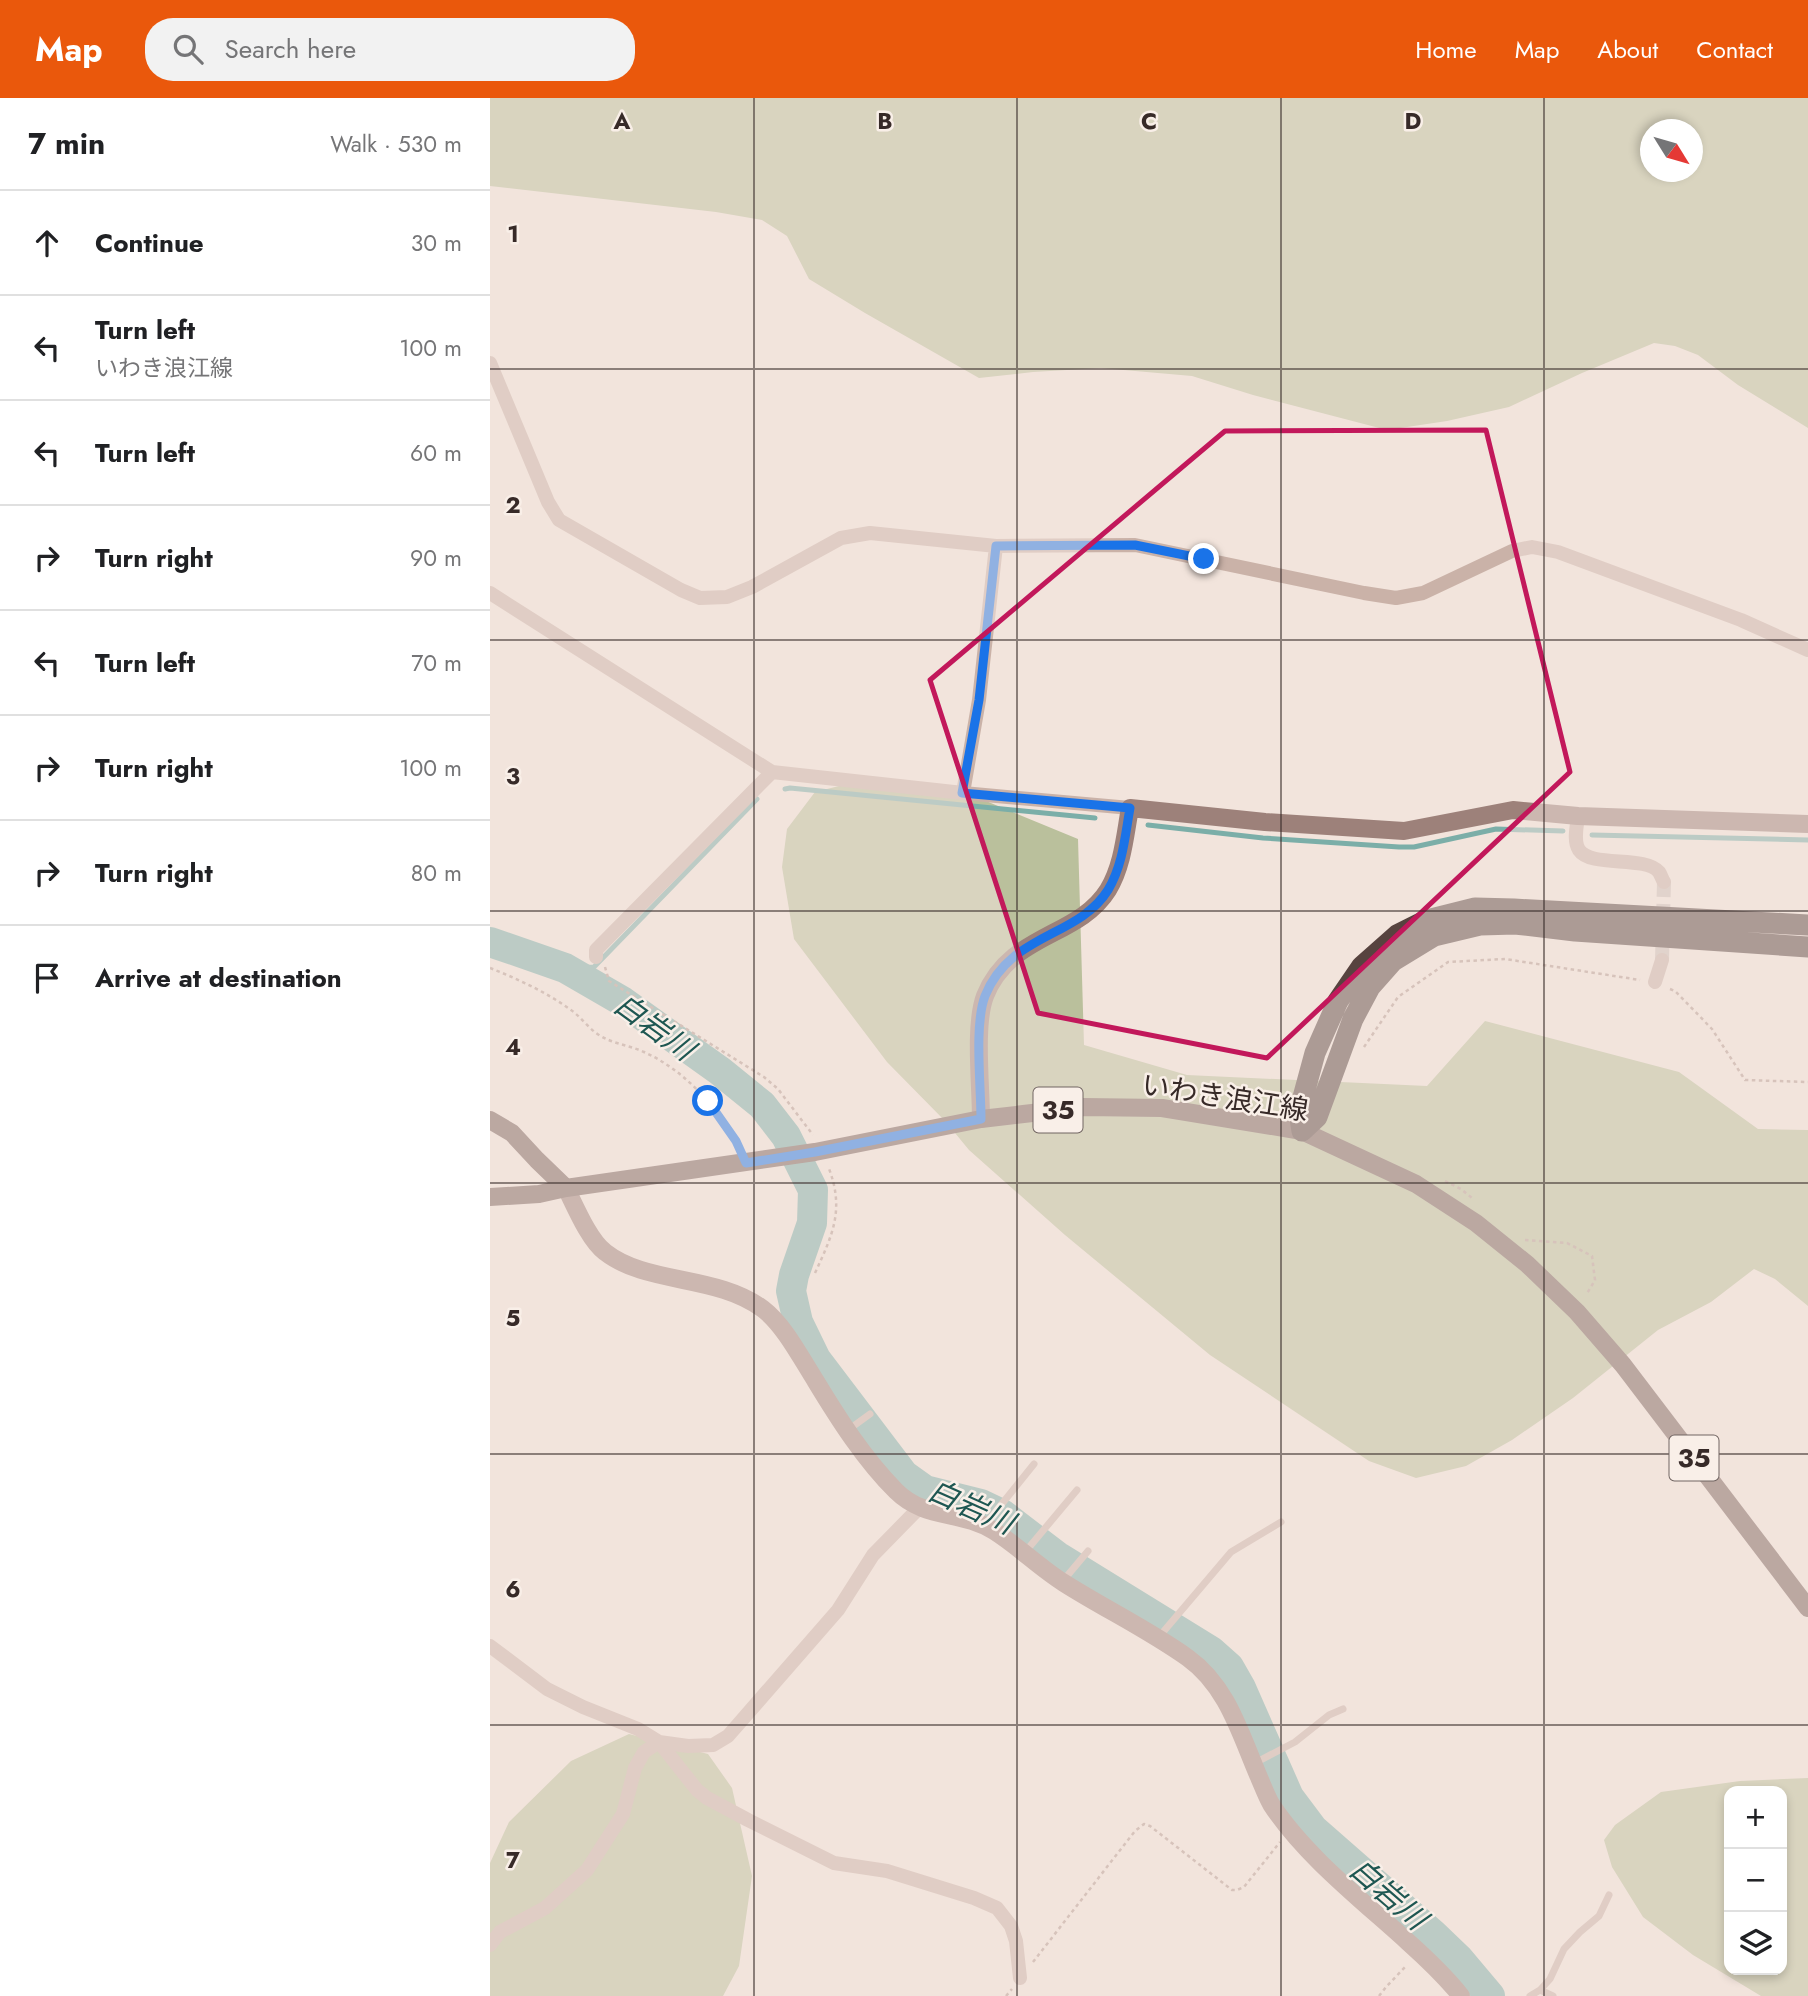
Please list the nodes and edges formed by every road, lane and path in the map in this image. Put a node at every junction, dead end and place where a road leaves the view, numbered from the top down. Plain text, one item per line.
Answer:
1 (490, 363) edge
2 (996, 546) junction
3 (490, 593) edge
4 (1808, 650) edge
5 (772, 772) junction
6 (962, 793) junction
7 (1130, 808) junction
8 (1577, 816) junction
9 (1808, 824) edge
10 (1664, 882) dead end
11 (1808, 925) edge
12 (1808, 947) edge
13 (1662, 960) tunnel mouth
14 (600, 961) joint
15 (490, 968) edge
16 (1655, 982) junction
17 (1362, 1050) dead end
18 (1808, 1082) edge
19 (981, 1119) junction
20 (490, 1120) edge
21 (1302, 1131) junction
22 (819, 1152) junction
23 (751, 1162) junction
24 (1437, 1177) dead end
25 (566, 1188) junction
26 (490, 1196) edge
27 (1479, 1205) dead end
28 (1515, 1239) dead end
29 (815, 1273) dead end
30 (1577, 1312) junction
31 (870, 1414) dead end
32 (851, 1429) junction
33 (1034, 1464) dead end
34 (1077, 1490) dead end
35 (919, 1508) junction
36 (1281, 1522) dead end
37 (986, 1523) junction
38 (1027, 1550) junction
39 (1088, 1550) dead end
40 (1065, 1578) junction
41 (1808, 1608) edge
42 (1160, 1636) junction
43 (490, 1646) edge
44 (1343, 1709) dead end
45 (659, 1742) junction
46 (1256, 1762) junction
47 (1291, 1829) junction
48 (1609, 1895) dead end
49 (490, 1945) edge
50 (1420, 1953) junction
51 (1020, 1979) junction
52 (1540, 1990) junction
53 (1006, 1996) edge
54 (1379, 1996) edge
55 (1461, 1996) edge
56 (1531, 1996) edge
57 (1553, 1996) edge

1 - 2 street
2 - 4 street
2 - 6 street
3 - 5 street
5 - 6 street
5 - 14 street
6 - 7 street
7 - 8 street
7 - 19 street
8 - 9 street
8 - 10 street
11 - 21 highway
12 - 21 highway
13 - 16 street
14 - 22 path
15 - 23 path
16 - 17 path
16 - 18 path
19 - 21 main road, いわき浪江線 / 35
19 - 22 main road, いわき浪江線 / 35
20 - 25 main road
21 - 30 main road, いわき浪江線 / 35
22 - 23 main road, いわき浪江線 / 35
22 - 29 path
23 - 25 main road, いわき浪江線 / 35
24 - 27 path
25 - 26 main road, いわき浪江線 / 35
25 - 32 street
28 - 30 path
30 - 41 main road, いわき浪江線 / 35
31 - 32 lane
32 - 35 street
33 - 37 lane
34 - 38 lane
35 - 37 street
35 - 45 street
36 - 42 lane
37 - 38 street
38 - 40 street
39 - 40 lane
40 - 42 street
42 - 46 street
43 - 45 street
44 - 46 lane
45 - 49 street
45 - 51 street
46 - 47 street
47 - 50 street
47 - 51 path
48 - 52 lane
50 - 54 path
50 - 55 street
51 - 53 path
52 - 56 lane
52 - 57 lane

